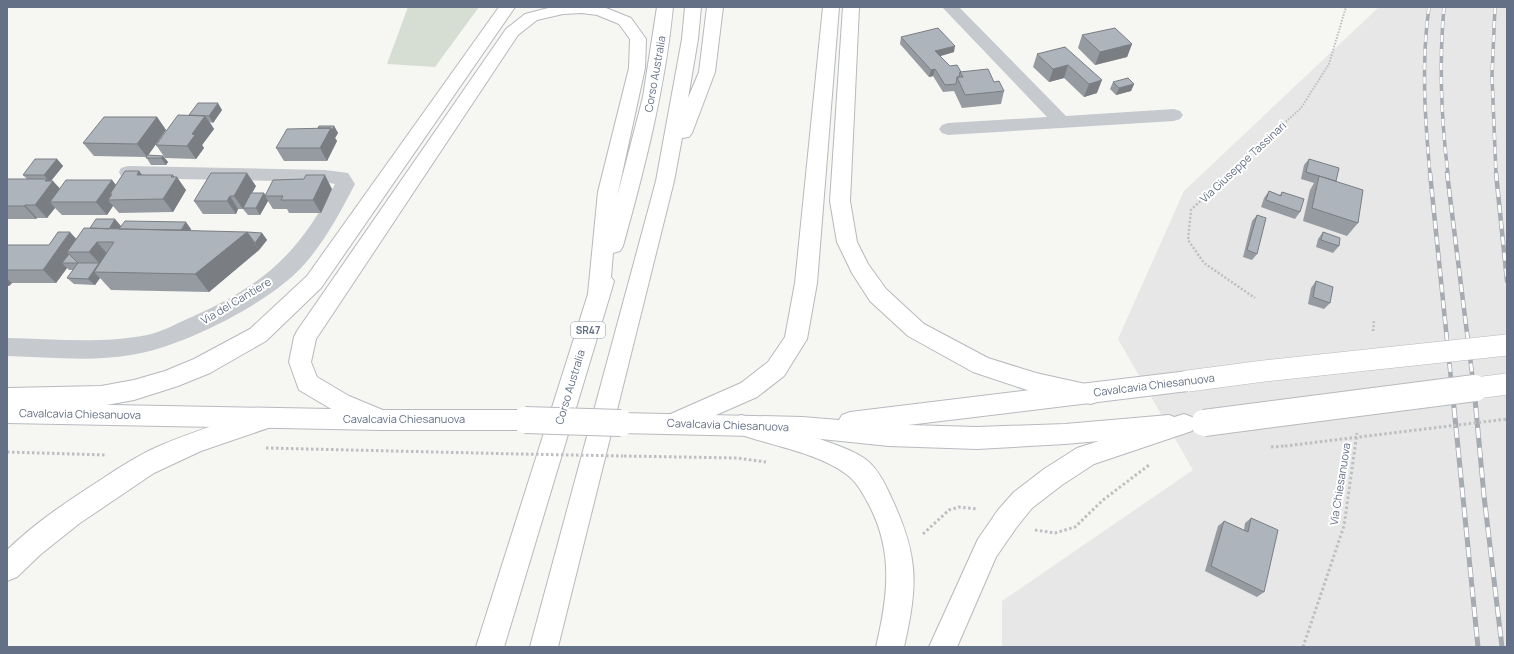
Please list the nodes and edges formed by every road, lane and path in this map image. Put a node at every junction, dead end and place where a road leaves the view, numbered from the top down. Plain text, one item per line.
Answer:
1 (507, 7) edge
2 (665, 7) edge
3 (693, 7) edge
4 (714, 7) edge
5 (831, 7) edge
6 (851, 7) edge
7 (950, 7) edge
8 (1346, 7) edge
9 (1174, 115) dead end
10 (1062, 122) junction
11 (948, 129) dead end
12 (128, 172) edge
13 (665, 181) junction
14 (599, 295) junction
15 (1255, 298) dead end
16 (1374, 320) dead end
17 (1372, 335) dead end
18 (1507, 345) edge
19 (7, 347) edge
20 (1507, 384) edge
21 (1091, 394) junction
22 (7, 398) edge
23 (7, 413) edge
24 (269, 418) junction
25 (1507, 419) edge
26 (382, 420) junction
27 (674, 423) junction
28 (1194, 423) junction
29 (741, 425) junction
30 (802, 427) junction
31 (1358, 427) dead end
32 (1285, 446) dead end
33 (264, 448) dead end
34 (7, 452) edge
35 (111, 455) dead end
36 (768, 462) dead end
37 (1152, 463) dead end
38 (978, 509) dead end
39 (1032, 529) dead end
40 (922, 536) dead end
41 (7, 568) edge
42 (490, 644) edge
43 (544, 647) edge
44 (890, 647) edge
45 (943, 647) edge
46 (1303, 647) edge

1 - 22 main road
2 - 14 main road, Corso Australia / SR47
3 - 13 main road
4 - 13 main road
5 - 27 main road
6 - 21 main road
7 - 10 street
8 - 15 path, Via Giuseppe Tassinari
9 - 10 street
10 - 11 street
12 - 19 street, Via del Cantiere
13 - 43 main road
14 - 26 main road
14 - 42 main road, Corso Australia / SR47
16 - 17 path
18 - 21 main road, Cavalcavia Chiesanuova, bridge
20 - 28 main road, Cavalcavia Chiesanuova, bridge
21 - 30 main road, Cavalcavia Chiesanuova
23 - 24 main road, Cavalcavia Chiesanuova
24 - 26 main road, Cavalcavia Chiesanuova
24 - 41 main road
25 - 32 path, bridge
26 - 27 main road, Cavalcavia Chiesanuova, bridge
27 - 29 main road, Cavalcavia Chiesanuova
28 - 30 main road, Cavalcavia Chiesanuova
28 - 45 main road
29 - 30 main road, Cavalcavia Chiesanuova
29 - 44 main road
31 - 46 path, Via Chiesanuova
33 - 36 path, bridge
34 - 35 path
37 - 39 path
38 - 40 path

